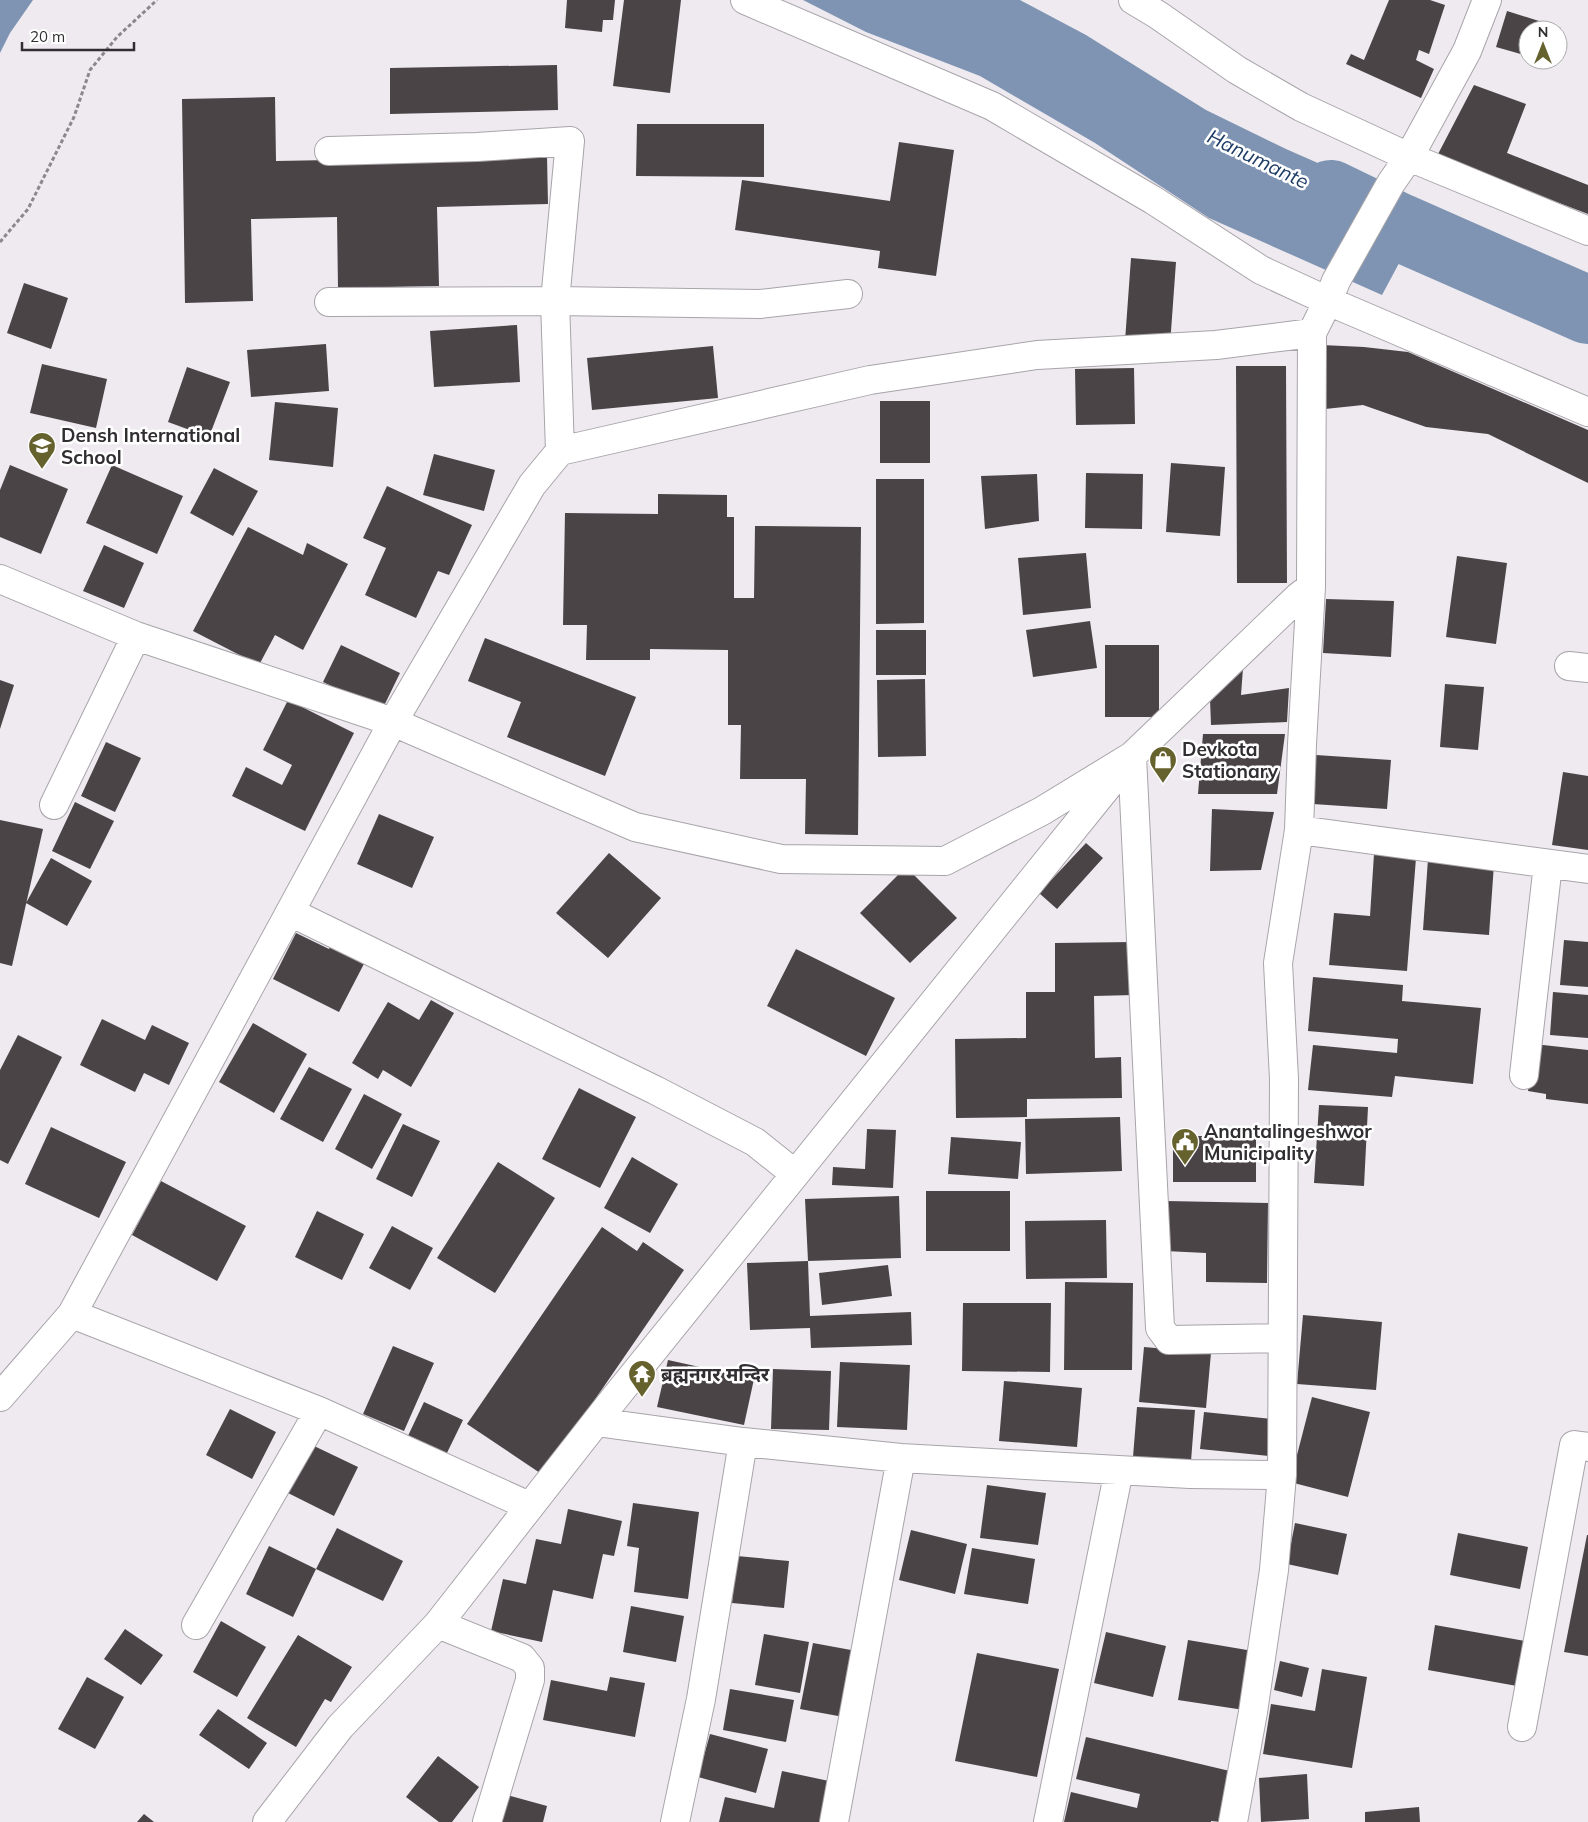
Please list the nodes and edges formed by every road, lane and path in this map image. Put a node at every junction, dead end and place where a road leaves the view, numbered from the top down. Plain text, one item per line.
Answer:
1 (157, 0) edge
2 (745, 0) edge
3 (1133, 0) edge
4 (1487, 0) edge
5 (329, 151) dead end
6 (1409, 158) junction
7 (1588, 231) edge
8 (0, 242) edge
9 (1332, 291) junction
10 (848, 294) dead end
11 (329, 302) dead end
12 (554, 302) junction
13 (1312, 333) junction
14 (1588, 412) edge
15 (560, 451) junction
16 (0, 579) edge
17 (1310, 587) junction
18 (136, 636) junction
19 (393, 722) junction
20 (1132, 756) junction
21 (54, 805) dead end
22 (1299, 830) junction
23 (1548, 864) junction
24 (1588, 869) edge
25 (290, 912) junction
26 (1524, 1076) dead end
27 (795, 1174) junction
28 (72, 1314) junction
29 (1282, 1338) junction
30 (0, 1397) edge
31 (319, 1411) junction
32 (596, 1422) junction
33 (743, 1442) junction
34 (1588, 1447) edge
35 (901, 1458) junction
36 (1119, 1470) junction
37 (1282, 1475) junction
38 (529, 1506) junction
39 (438, 1624) junction
40 (196, 1625) dead end
41 (1522, 1727) dead end
42 (268, 1822) edge
43 (487, 1822) edge
44 (675, 1822) edge
45 (834, 1822) edge
46 (1048, 1822) edge
47 (1233, 1822) edge

1 - 8 path
2 - 9 street
3 - 6 street
4 - 6 street
5 - 12 street
6 - 7 street
6 - 9 street
9 - 13 street
9 - 14 street
10 - 12 street
11 - 12 street
12 - 15 street
13 - 15 street
13 - 17 street
15 - 19 street
16 - 18 street
17 - 20 street
17 - 22 street
18 - 19 street
18 - 21 street
19 - 20 street
19 - 25 street
20 - 27 street
20 - 29 street
22 - 23 street
22 - 29 street
23 - 24 street
23 - 26 street
25 - 27 street
25 - 28 street
27 - 32 street
28 - 30 street
28 - 31 street
29 - 37 street
31 - 38 street
31 - 40 street
32 - 33 street
32 - 38 street
33 - 35 street
33 - 44 street
34 - 41 street
35 - 36 street
35 - 45 street
36 - 37 street
36 - 46 street
37 - 47 street
38 - 39 street
39 - 42 street
39 - 43 street

